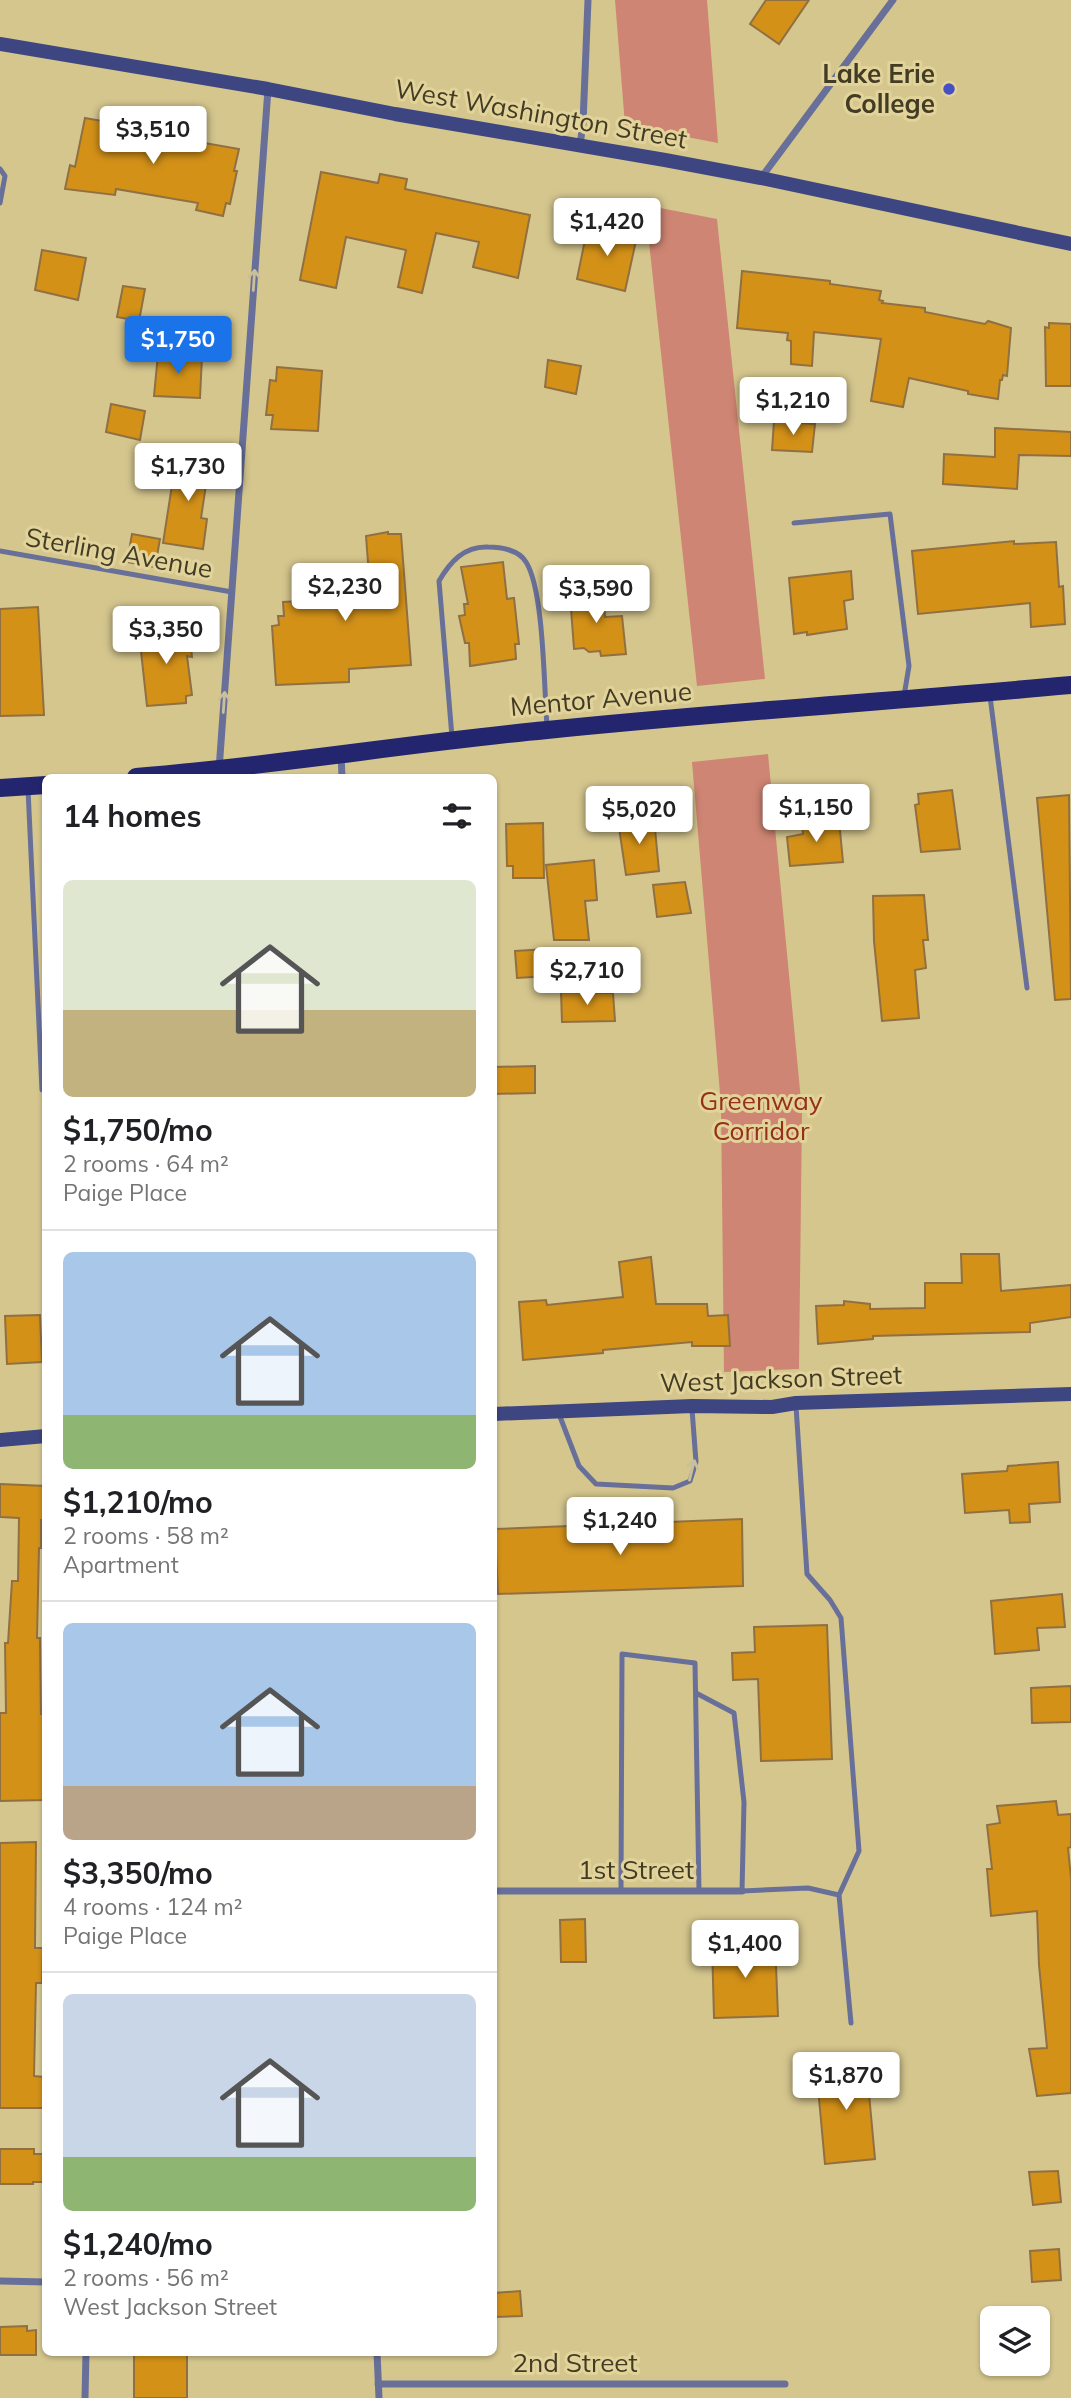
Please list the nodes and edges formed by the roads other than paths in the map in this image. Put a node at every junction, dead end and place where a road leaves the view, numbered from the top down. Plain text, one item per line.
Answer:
1 (588, 0) edge
2 (893, 0) edge
3 (0, 44) edge
4 (268, 89) junction
5 (580, 145) junction
6 (0, 169) edge
7 (761, 178) junction
8 (0, 203) edge
9 (1071, 244) edge
10 (794, 523) dead end
11 (0, 551) edge
12 (232, 592) junction
13 (1071, 685) edge
14 (990, 692) junction
15 (903, 699) junction
16 (547, 730) junction
17 (452, 741) junction
18 (341, 753) junction
19 (219, 770) junction
20 (172, 774) edge
21 (342, 774) edge
22 (37, 785) edge
23 (0, 788) edge
24 (1027, 988) dead end
25 (42, 1090) edge
26 (1071, 1394) edge
27 (796, 1403) junction
28 (692, 1406) junction
29 (558, 1411) junction
30 (497, 1414) edge
31 (42, 1436) edge
32 (0, 1440) edge
33 (696, 1693) junction
34 (497, 1891) edge
35 (621, 1891) junction
36 (699, 1891) junction
37 (742, 1891) junction
38 (838, 1895) junction
39 (850, 2023) dead end
40 (0, 2281) edge
41 (42, 2282) edge
42 (86, 2356) edge
43 (377, 2356) edge
44 (378, 2384) junction
45 (785, 2384) dead end
46 (85, 2398) edge
47 (379, 2398) edge

1 - 5 street
2 - 7 street
3 - 4 street, West Washington Street
4 - 5 street, West Washington Street
12 -> 4 street
5 - 7 street, West Washington Street
6 - 8 lane
7 - 9 street, West Washington Street
10 - 15 lane
11 - 12 lane, Sterling Avenue
19 -> 12 street
13 - 14 main road, Mentor Avenue
14 - 15 main road, Mentor Avenue
14 - 24 lane
15 - 16 main road, Mentor Avenue
16 - 17 main road, Mentor Avenue
16 - 17 lane
17 - 18 main road, Mentor Avenue
18 - 19 main road, Mentor Avenue
18 - 21 street
19 - 20 main road, Mentor Avenue
22 - 23 main road
22 - 25 lane
26 - 27 street, West Jackson Street
27 - 28 street, West Jackson Street
27 - 38 lane
28 - 29 street, West Jackson Street
29 -> 28 lane
29 - 30 street, West Jackson Street
31 - 32 street
33 - 35 lane
33 - 36 lane
33 - 37 lane
34 - 35 street, 1st Street
35 - 36 street, 1st Street
36 - 37 street, 1st Street
37 - 38 lane, 1st Street
38 - 39 lane
40 - 41 street
42 - 46 street
43 - 44 street
44 - 45 street, 2nd Street
44 - 47 street

